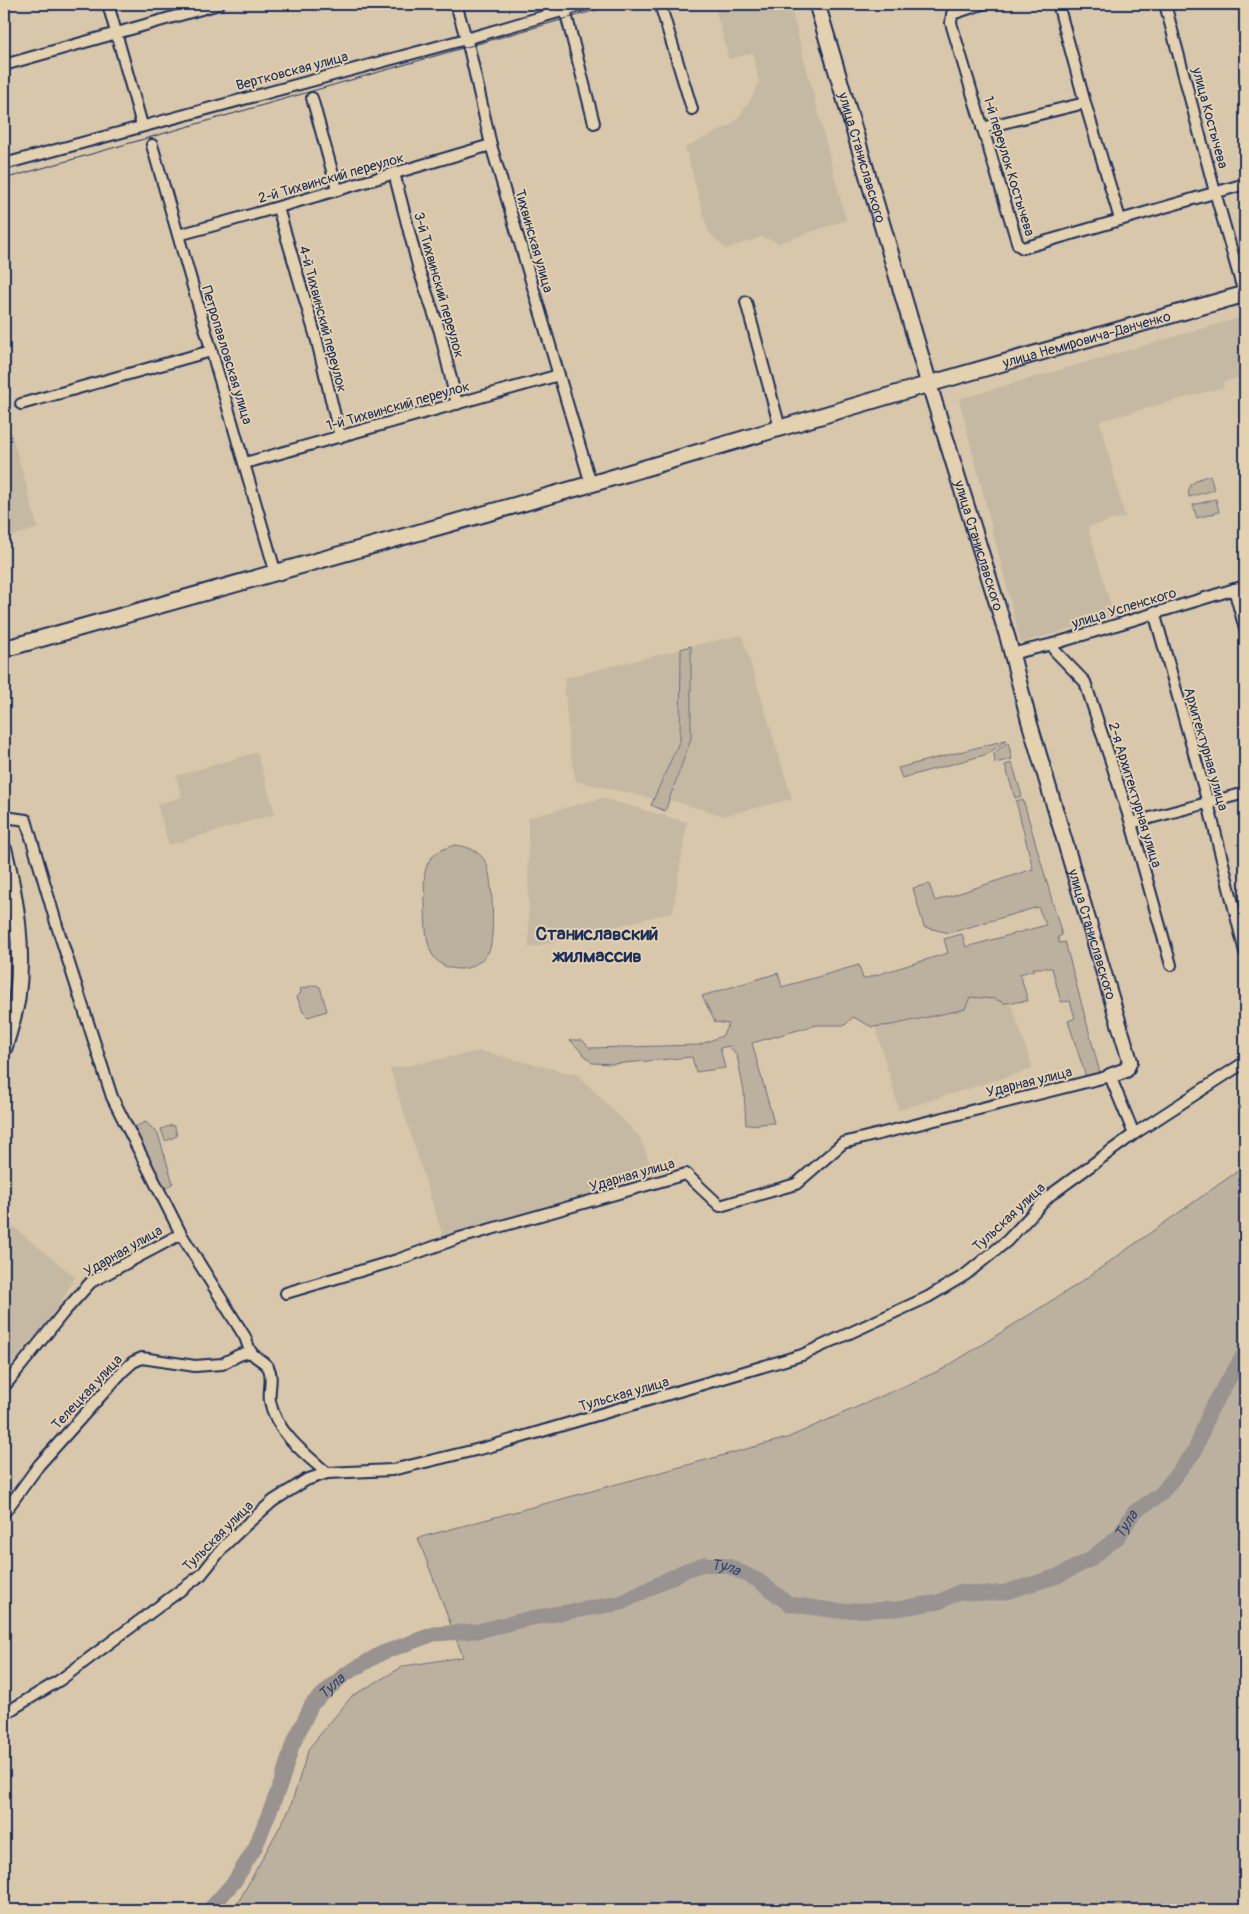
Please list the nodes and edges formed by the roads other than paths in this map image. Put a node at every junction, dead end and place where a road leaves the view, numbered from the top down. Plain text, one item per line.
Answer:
1 (108, 4) edge
2 (219, 4) edge
3 (456, 4) edge
4 (586, 4) edge
5 (660, 4) edge
6 (817, 4) edge
7 (982, 4) edge
8 (1058, 4) edge
9 (1165, 4) edge
10 (565, 10) junction
11 (117, 33) junction
12 (466, 38) junction
13 (4, 65) edge
14 (312, 98) dead end
15 (1085, 103) junction
16 (692, 108) dead end
17 (594, 122) dead end
18 (142, 126) junction
19 (982, 128) junction
20 (152, 145) dead end
21 (491, 145) junction
22 (4, 164) edge
23 (394, 173) junction
24 (1245, 184) edge
25 (337, 189) junction
26 (1215, 192) junction
27 (278, 208) junction
28 (1120, 219) junction
29 (178, 235) junction
30 (1245, 295) edge
31 (746, 302) dead end
32 (211, 351) junction
33 (559, 375) junction
34 (929, 384) junction
35 (21, 404) dead end
36 (457, 404) junction
37 (780, 428) junction
38 (340, 437) junction
39 (245, 463) junction
40 (591, 484) junction
41 (276, 574) junction
42 (1245, 586) edge
43 (1234, 589) junction
44 (1154, 612) junction
45 (1245, 629) edge
46 (1053, 644) junction
47 (4, 649) edge
48 (1011, 654) junction
49 (1245, 793) edge
50 (1208, 803) junction
51 (4, 819) edge
52 (1131, 823) junction
53 (4, 850) edge
54 (9, 897) edge
55 (1245, 952) edge
56 (1171, 964) dead end
57 (4, 1048) edge
58 (1245, 1062) edge
59 (1110, 1076) junction
60 (1134, 1134) junction
61 (181, 1234) junction
62 (286, 1294) dead end
63 (251, 1352) junction
64 (4, 1388) edge
65 (327, 1472) junction
66 (4, 1513) edge
67 (4, 1714) edge

1 - 11 street
2 - 11 street
3 - 12 street, Тихвинская улица
4 - 10 street, Вертковская улица
5 - 16 street
6 - 34 main road, улица Станиславского
7 - 19 street, 1-й переулок Костычева
8 - 15 street
9 - 26 street, улица Костычева
10 - 12 street, Вертковская улица
10 - 17 street
11 - 13 street
11 - 18 street
12 - 18 street, Вертковская улица
12 - 21 street, Тихвинская улица
14 - 25 street
15 - 19 street
15 - 28 street
18 - 22 street, Вертковская улица
19 - 28 street, 1-й переулок Костычева
20 - 29 street, Петропавловская улица
21 - 23 street, 2-й Тихвинский переулок
21 - 33 street, Тихвинская улица
23 - 25 street, 2-й Тихвинский переулок
23 - 36 street, 3-й Тихвинский переулок
24 - 26 street, 1-й переулок Костычева
25 - 27 street, 2-й Тихвинский переулок
26 - 28 street, 1-й переулок Костычева
26 - 30 street, улица Костычева
27 - 29 street, 2-й Тихвинский переулок
27 - 38 street, 4-й Тихвинский переулок
29 - 32 street, Петропавловская улица
30 - 34 main road, улица Немировича-Данченко
31 - 37 street
32 - 35 street
32 - 39 street, Петропавловская улица
33 - 36 street, 1-й Тихвинский переулок
33 - 40 street, Тихвинская улица
34 - 37 main road, улица Немировича-Данченко
34 - 48 street, улица Станиславского
36 - 38 street, 1-й Тихвинский переулок
37 - 40 main road, улица Немировича-Данченко
38 - 39 street, 1-й Тихвинский переулок
39 - 41 street, Петропавловская улица
40 - 41 main road, улица Немировича-Данченко
41 - 47 main road, улица Немировича-Данченко
42 - 43 street, улица Успенского
43 - 44 street, улица Успенского
43 - 45 street
44 - 46 street, улица Успенского
44 - 50 street, Архитектурная улица
46 - 48 street, улица Успенского
46 - 52 street, 2-я Архитектурная улица
48 - 59 street, улица Станиславского
49 - 50 street
50 - 52 street
50 - 55 street, Архитектурная улица
51 - 61 street
52 - 56 street, 2-я Архитектурная улица
53 - 54 main road
54 - 57 main road
58 - 60 street, Тульская улица
59 - 60 street
59 - 62 street, Ударная улица
60 - 65 street, Тульская улица
61 - 63 street
61 - 64 street, Ударная улица
63 - 65 street
63 - 66 street, Телецкая улица
65 - 67 street, Тульская улица

